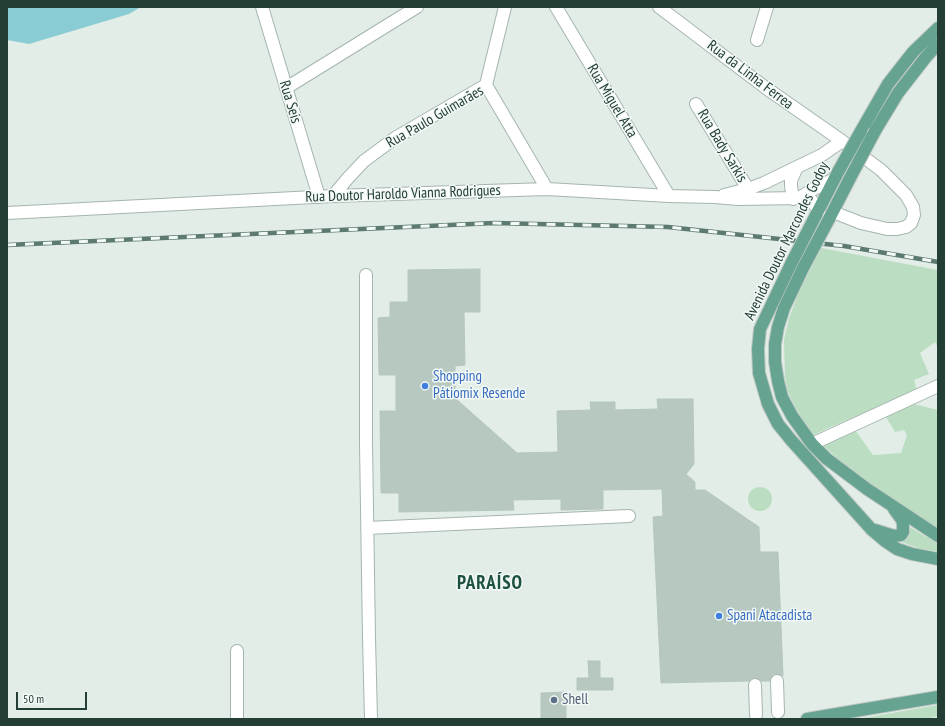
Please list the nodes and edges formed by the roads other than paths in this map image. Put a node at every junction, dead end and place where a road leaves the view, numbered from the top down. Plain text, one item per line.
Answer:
1 (262, 7) edge
2 (417, 7) edge
3 (506, 7) edge
4 (556, 7) edge
5 (659, 7) edge
6 (767, 7) edge
7 (938, 28) edge
8 (757, 40) dead end
9 (938, 44) edge
10 (486, 85) junction
11 (286, 88) junction
12 (696, 104) dead end
13 (842, 141) junction
14 (797, 167) junction
15 (836, 176) junction
16 (547, 189) junction
17 (748, 189) junction
18 (333, 196) junction
19 (669, 196) junction
20 (319, 197) junction
21 (715, 197) junction
22 (796, 198) junction
23 (7, 213) edge
24 (818, 213) junction
25 (831, 216) junction
26 (797, 266) junction
27 (366, 275) dead end
28 (938, 386) edge
29 (812, 444) junction
30 (891, 506) junction
31 (629, 516) dead end
32 (367, 528) junction
33 (872, 530) junction
34 (938, 536) edge
35 (938, 559) edge
36 (237, 651) dead end
37 (777, 680) dead end
38 (755, 685) dead end
39 (938, 697) edge
40 (778, 712) dead end
41 (756, 715) dead end
42 (236, 719) edge
43 (371, 719) edge
44 (807, 719) edge

1 - 11 street, Rua Seis
2 - 11 street
3 - 10 street
4 - 19 street, Rua Miguel Atta
5 - 13 street, Rua da Linha Ferrea
6 - 8 street
7 - 15 main road, Avenida Doutor Marcondes Godoy, bridge
9 - 25 main road, Avenida Doutor Marcondes Godoy, bridge
10 - 16 street, Rua Paulo Guimarães
10 - 18 street, Rua Paulo Guimarães
11 - 20 street, Rua Seis
12 - 17 street, Rua Bady Sarkis
13 - 14 street
13 - 25 street, Rua da Linha Ferrea
14 - 17 street
14 - 22 street
15 - 22 street
15 - 24 main road, Avenida Doutor Marcondes Godoy
16 - 18 street, Rua Doutor Haroldo Vianna Rodrigues
16 - 19 street, Rua Doutor Haroldo Vianna Rodrigues
17 - 21 street
18 - 20 street, Rua Doutor Haroldo Vianna Rodrigues
19 - 21 street, Rua Doutor Haroldo Vianna Rodrigues
20 - 23 street, Rua Doutor Haroldo Vianna Rodrigues
21 - 22 street, Rua Doutor Haroldo Vianna Rodrigues
22 - 24 street
24 - 26 main road, Avenida Doutor Marcondes Godoy, bridge
25 - 26 main road, Avenida Doutor Marcondes Godoy, bridge
26 - 29 main road, Avenida Doutor Marcondes Godoy
26 - 33 main road, Avenida Doutor Marcondes Godoy
27 - 32 street
28 - 29 street
29 - 30 main road, Avenida Doutor Marcondes Godoy
30 - 33 main road
30 - 34 main road, Avenida Doutor Marcondes Godoy
31 - 32 street
32 - 43 street
33 - 35 main road, Avenida Doutor Marcondes Godoy
36 - 42 street
37 - 40 street
38 - 41 street
39 - 44 main road

